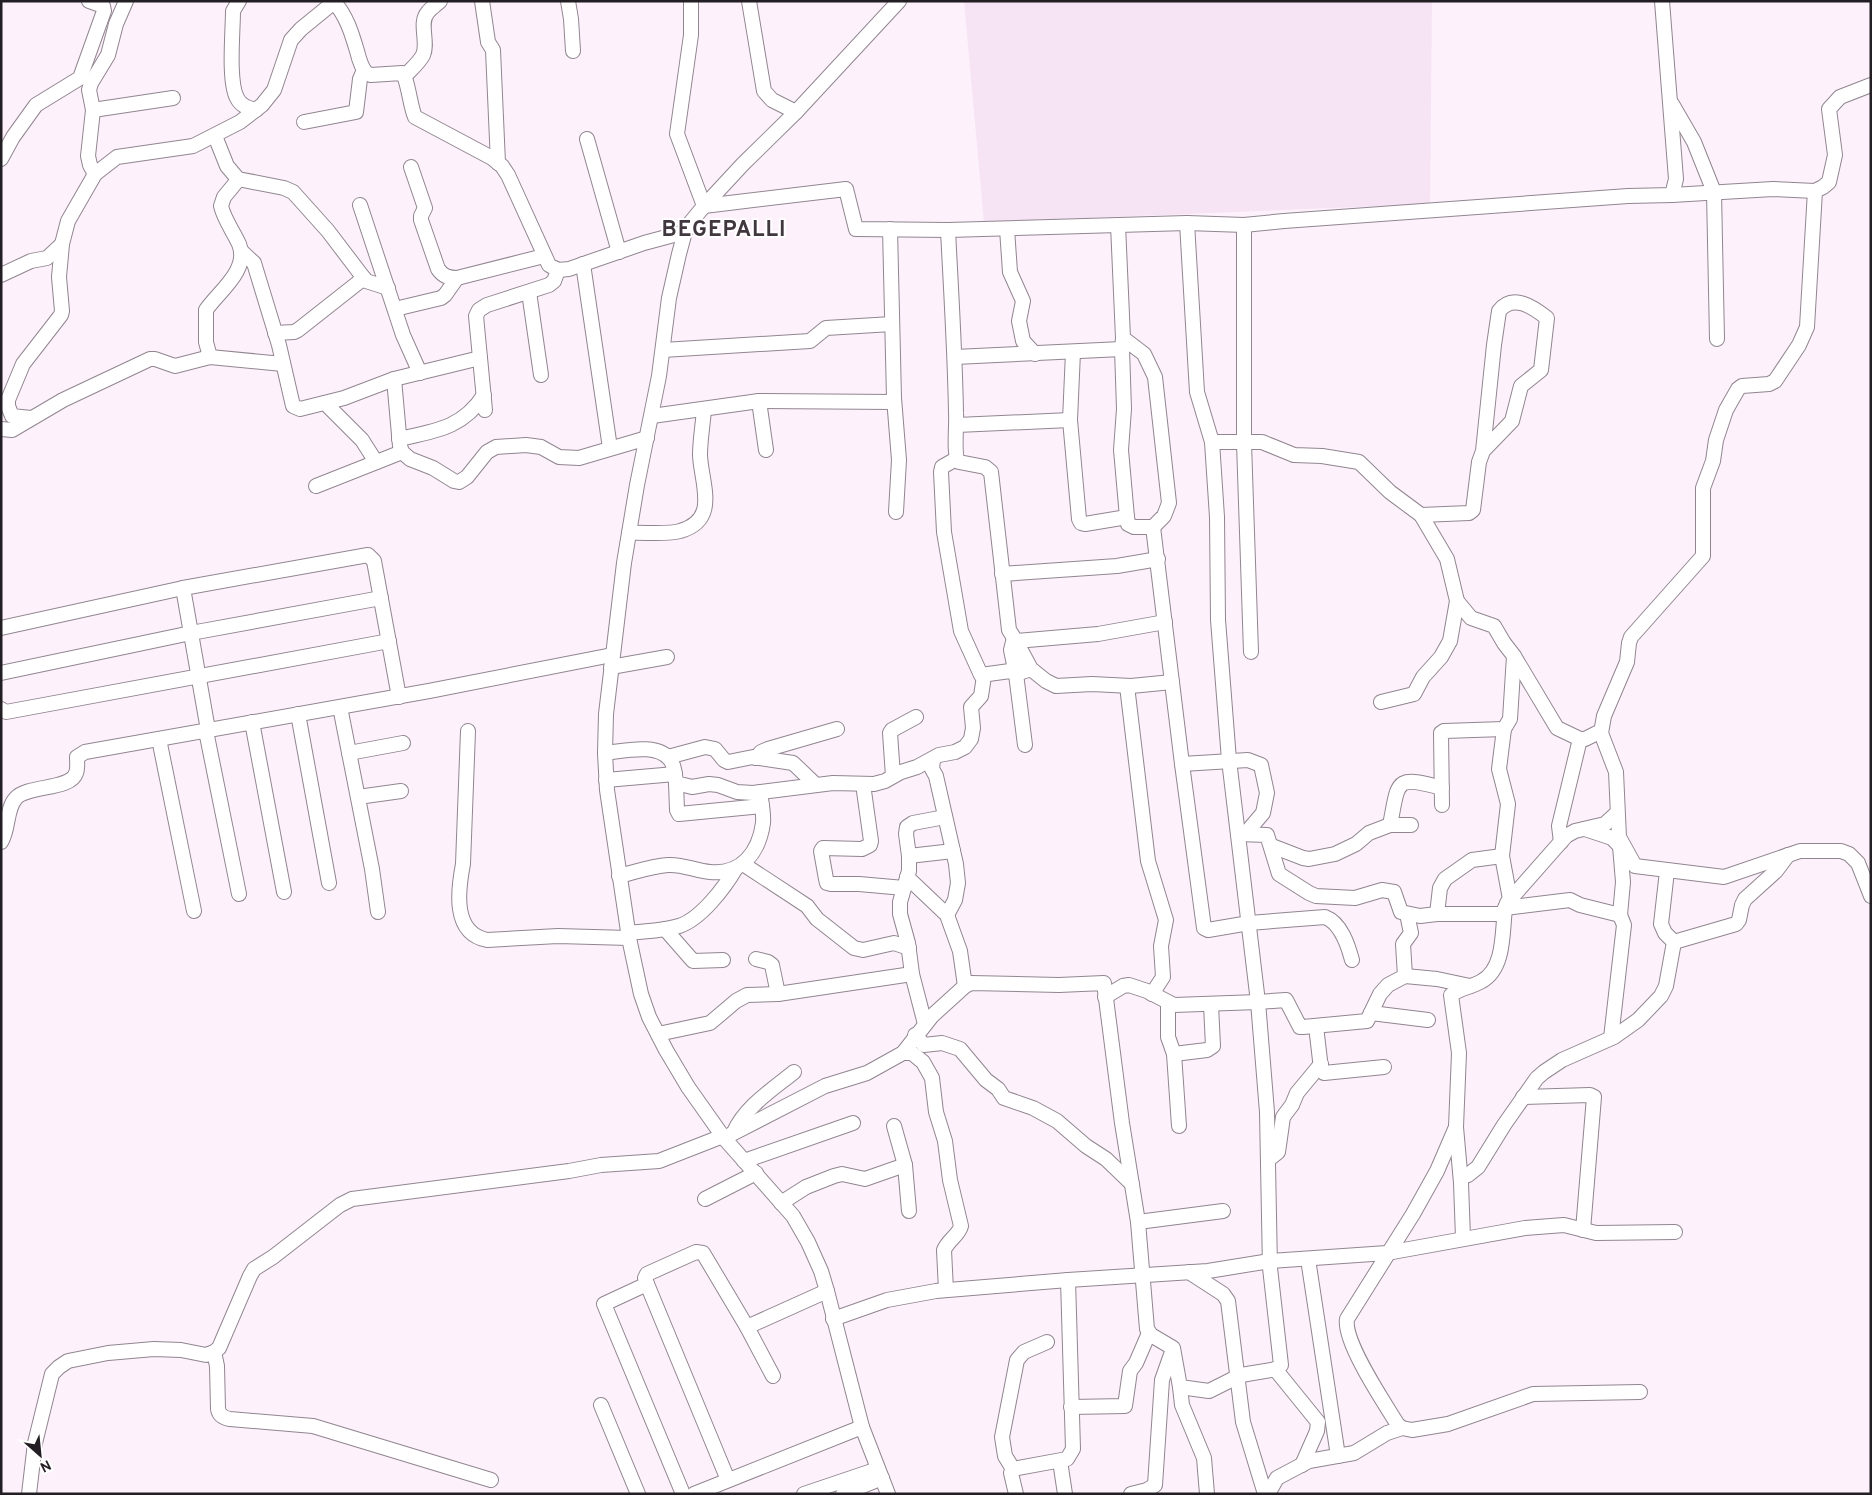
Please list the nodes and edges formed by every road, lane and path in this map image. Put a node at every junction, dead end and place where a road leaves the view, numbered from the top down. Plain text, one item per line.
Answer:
1 (89, 1) edge
2 (126, 1) edge
3 (239, 1) edge
4 (440, 1) edge
5 (482, 1) edge
6 (568, 1) edge
7 (691, 1) edge
8 (749, 1) edge
9 (899, 1) edge
10 (1662, 1) edge
11 (333, 2) edge
12 (573, 51) dead end
13 (364, 70) junction
14 (405, 76) junction
15 (1871, 85) edge
16 (173, 98) dead end
17 (1670, 101) junction
18 (93, 110) junction
19 (256, 110) junction
20 (796, 112) junction
21 (304, 122) dead end
22 (215, 136) junction
23 (587, 139) dead end
24 (1, 159) edge
25 (498, 163) junction
26 (411, 167) dead end
27 (95, 174) junction
28 (238, 180) junction
29 (1815, 191) junction
30 (1714, 192) junction
31 (1672, 194) junction
32 (360, 205) dead end
33 (704, 206) junction
34 (1187, 223) junction
35 (1244, 225) junction
36 (1118, 226) junction
37 (890, 229) junction
38 (1007, 229) junction
39 (948, 230) junction
40 (685, 232) junction
41 (62, 244) junction
42 (241, 250) junction
43 (619, 252) junction
44 (544, 256) junction
45 (583, 264) junction
46 (558, 270) junction
47 (1, 275) edge
48 (364, 278) junction
49 (457, 278) junction
50 (388, 288) junction
51 (529, 292) junction
52 (394, 309) junction
53 (892, 324) junction
54 (275, 333) junction
55 (1717, 339) dead end
56 (1122, 344) junction
57 (663, 350) junction
58 (1073, 352) junction
59 (1035, 354) junction
60 (210, 356) junction
61 (955, 357) junction
62 (480, 358) junction
63 (284, 364) junction
64 (420, 373) junction
65 (541, 375) dead end
66 (394, 379) junction
67 (484, 395) junction
68 (759, 401) junction
69 (894, 402) junction
70 (325, 403) junction
71 (704, 408) junction
72 (485, 410) dead end
73 (652, 416) junction
74 (31, 418) junction
75 (1070, 420) junction
76 (957, 425) junction
77 (1, 429) edge
78 (647, 438) junction
79 (1212, 442) junction
80 (1244, 443) junction
81 (401, 446) junction
82 (610, 448) junction
83 (766, 450) dead end
84 (1483, 450) junction
85 (956, 460) junction
86 (376, 462) junction
87 (316, 486) dead end
88 (896, 512) dead end
89 (1421, 515) junction
90 (1127, 517) junction
91 (1153, 527) junction
92 (629, 532) junction
93 (1158, 559) junction
94 (1002, 574) junction
95 (183, 588) junction
96 (381, 598) junction
97 (1457, 601) junction
98 (1165, 622) junction
99 (1, 628) edge
100 (191, 634) junction
101 (1016, 640) junction
102 (389, 641) junction
103 (1251, 652) dead end
104 (1514, 656) junction
105 (667, 657) dead end
106 (611, 661) junction
107 (1031, 670) junction
108 (1, 673) edge
109 (1016, 674) junction
110 (984, 676) junction
111 (198, 677) junction
112 (1172, 682) junction
113 (1127, 686) junction
114 (399, 697) junction
115 (1381, 702) dead end
116 (340, 707) junction
117 (1, 709) edge
118 (298, 714) junction
119 (916, 717) dead end
120 (252, 722) junction
121 (837, 728) dead end
122 (1504, 729) junction
123 (207, 731) junction
124 (1601, 731) junction
125 (468, 732) dead end
126 (159, 739) junction
127 (1580, 739) junction
128 (403, 743) dead end
129 (1025, 746) dead end
130 (349, 753) junction
131 (605, 753) junction
132 (668, 757) junction
133 (756, 758) junction
134 (933, 759) junction
135 (1230, 760) junction
136 (1182, 764) junction
137 (893, 776) junction
138 (676, 778) junction
139 (606, 780) junction
140 (863, 784) junction
141 (816, 785) junction
142 (1442, 788) junction
143 (401, 790) dead end
144 (358, 798) junction
145 (761, 799) junction
146 (1442, 805) dead end
147 (1617, 813) junction
148 (945, 817) junction
149 (1390, 825) junction
150 (1411, 825) dead end
151 (1584, 829) junction
152 (1242, 834) junction
153 (1, 842) edge
154 (1561, 842) junction
155 (1621, 844) junction
156 (1272, 846) junction
157 (953, 851) junction
158 (1789, 855) junction
159 (909, 856) junction
160 (1502, 856) junction
161 (740, 866) junction
162 (1666, 871) junction
163 (619, 876) junction
164 (906, 883) junction
165 (329, 884) dead end
166 (284, 892) dead end
167 (239, 894) dead end
168 (1871, 896) edge
169 (1507, 907) junction
170 (194, 911) dead end
171 (378, 912) dead end
172 (1407, 914) junction
173 (1437, 914) junction
174 (947, 915) junction
175 (1620, 915) junction
176 (1250, 923) junction
177 (665, 929) junction
178 (629, 936) junction
179 (1674, 942) junction
180 (909, 948) junction
181 (756, 959) dead end
182 (724, 960) dead end
183 (1352, 960) dead end
184 (912, 974) junction
185 (1405, 976) junction
186 (965, 986) junction
187 (1470, 986) junction
188 (778, 994) junction
189 (1152, 994) junction
190 (1105, 997) junction
191 (1258, 1002) junction
192 (1168, 1003) junction
193 (1211, 1005) junction
194 (1371, 1013) junction
195 (1428, 1020) dead end
196 (925, 1024) junction
197 (1316, 1026) junction
198 (658, 1034) junction
199 (1611, 1038) junction
200 (920, 1040) junction
201 (903, 1052) junction
202 (1174, 1054) junction
203 (923, 1062) junction
204 (1321, 1064) junction
205 (1384, 1067) dead end
206 (794, 1072) dead end
207 (1523, 1097) junction
208 (853, 1123) dead end
209 (894, 1126) dead end
210 (1180, 1126) dead end
211 (1456, 1126) junction
212 (727, 1136) junction
213 (1268, 1160) junction
214 (744, 1161) junction
215 (905, 1165) junction
216 (756, 1173) junction
217 (1461, 1177) junction
218 (1132, 1184) junction
219 (705, 1198) dead end
220 (781, 1202) junction
221 (1223, 1211) dead end
222 (909, 1212) dead end
223 (1138, 1222) junction
224 (1583, 1230) junction
225 (1675, 1232) dead end
226 (1463, 1238) junction
227 (1387, 1253) junction
228 (1308, 1259) junction
229 (1270, 1261) junction
230 (1189, 1272) junction
231 (1142, 1276) junction
232 (1068, 1280) junction
233 (647, 1284) junction
234 (946, 1290) junction
235 (827, 1291) junction
236 (833, 1319) junction
237 (747, 1327) junction
238 (1149, 1333) junction
239 (1047, 1342) dead end
240 (1173, 1348) junction
241 (214, 1352) junction
242 (1275, 1369) junction
243 (773, 1376) dead end
244 (1238, 1376) junction
245 (1180, 1387) junction
246 (1640, 1392) dead end
247 (601, 1405) dead end
248 (1070, 1408) junction
249 (862, 1427) junction
250 (1402, 1428) junction
251 (1338, 1456) junction
252 (1060, 1461) junction
253 (1302, 1465) junction
254 (1013, 1469) junction
255 (880, 1474) junction
256 (491, 1480) dead end
257 (728, 1480) junction
258 (1156, 1489) edge
259 (29, 1494) edge
260 (638, 1494) edge
261 (683, 1494) edge
262 (694, 1494) edge
263 (804, 1494) edge
264 (843, 1494) edge
265 (888, 1494) edge
266 (1016, 1494) edge
267 (1065, 1494) edge
268 (1131, 1494) edge
269 (1207, 1494) edge
270 (1266, 1494) edge

1 - 24 street
2 - 18 street
3 - 19 street
4 - 14 street
5 - 25 street
6 - 12 street
7 - 33 street
8 - 20 street
9 - 20 street
10 - 17 street
11 - 13 street
11 - 19 street
13 - 14 street
13 - 21 street
14 - 25 street
15 - 29 street
16 - 18 street
17 - 30 street
17 - 31 street
18 - 27 street
19 - 22 street
20 - 33 street
22 - 27 street
22 - 28 street
23 - 43 street
25 - 44 street
26 - 49 street
27 - 41 street
28 - 42 street
28 - 48 street
29 - 30 street
29 - 124 street
30 - 31 street
30 - 55 street
31 - 35 street
32 - 50 street
33 - 37 street
33 - 40 street
34 - 35 street
34 - 36 street
34 - 79 street
35 - 80 street
36 - 38 street
36 - 56 street
37 - 39 street
37 - 53 street
38 - 39 street
38 - 59 street
39 - 61 street
40 - 43 street
40 - 57 street
41 - 47 street
41 - 74 street
42 - 54 street
42 - 60 street
43 - 45 street
44 - 46 street
44 - 49 street
45 - 46 street
45 - 82 street
46 - 51 street
48 - 50 street
48 - 54 street
49 - 52 street
50 - 52 street
51 - 62 street
51 - 65 street
52 - 64 street
53 - 57 street
53 - 69 street
54 - 63 street
56 - 58 street
56 - 90 street
56 - 91 street
57 - 73 street
58 - 59 street
58 - 75 street
59 - 61 street
60 - 63 street
60 - 74 street
61 - 76 street
62 - 64 street
62 - 67 street
63 - 70 street
64 - 66 street
66 - 70 street
66 - 81 street
67 - 72 street
67 - 81 street
68 - 69 street
68 - 71 street
68 - 83 street
69 - 88 street
70 - 86 street
71 - 73 street
71 - 92 street
73 - 78 street
74 - 77 street
75 - 76 street
75 - 90 street
76 - 85 street
78 - 82 street
78 - 92 street
79 - 80 street
79 - 135 street
80 - 89 street
80 - 103 street
81 - 82 street
81 - 86 street
84 - 84 street
84 - 89 street
85 - 94 street
85 - 110 street
86 - 87 street
89 - 97 street
90 - 91 street
91 - 93 street
92 - 106 street
93 - 94 street
93 - 98 street
94 - 101 street
95 - 96 street
95 - 99 street
95 - 100 street
96 - 100 street
96 - 102 street
97 - 104 street
97 - 115 street
98 - 101 street
98 - 112 street
100 - 108 street
100 - 111 street
101 - 107 street
101 - 109 street
102 - 111 street
102 - 114 street
104 - 122 street
104 - 127 street
105 - 106 street
106 - 114 street
106 - 131 street
107 - 109 street
107 - 113 street
109 - 110 street
109 - 129 street
110 - 134 street
111 - 117 street
111 - 123 street
112 - 113 street
112 - 136 street
113 - 189 street
114 - 116 street
116 - 118 street
116 - 130 street
118 - 120 street
118 - 165 street
119 - 137 street
120 - 123 street
120 - 166 street
121 - 133 street
122 - 142 street
122 - 160 street
123 - 126 street
123 - 167 street
124 - 127 street
124 - 147 street
125 - 178 street
126 - 153 street
126 - 170 street
127 - 154 street
128 - 130 street
130 - 144 street
131 - 132 street
131 - 139 street
132 - 133 street
132 - 138 street
133 - 141 street
134 - 137 street
134 - 148 street
135 - 136 street
135 - 152 street
135 - 152 street
136 - 176 street
137 - 140 street
138 - 139 street
138 - 145 street
138 - 145 street
139 - 163 street
140 - 141 street
140 - 164 street
141 - 145 street
142 - 146 street
142 - 149 street
143 - 144 street
144 - 171 street
145 - 161 street
147 - 151 street
147 - 155 street
148 - 157 street
148 - 159 street
149 - 150 street
149 - 156 street
151 - 154 street
151 - 155 street
152 - 156 street
152 - 176 street
154 - 169 street
155 - 162 street
155 - 175 street
156 - 172 street
157 - 159 street
157 - 174 street
158 - 162 street
158 - 168 street
158 - 179 street
159 - 164 street
160 - 169 street
160 - 173 street
161 - 163 street
161 - 177 street
161 - 180 street
162 - 179 street
163 - 178 street
164 - 174 street
164 - 180 street
169 - 173 street
169 - 175 street
169 - 187 street
172 - 173 street
172 - 185 street
174 - 186 street
175 - 199 street
176 - 183 street
176 - 191 street
177 - 178 street
177 - 182 street
178 - 198 street
179 - 199 street
180 - 184 street
181 - 188 street
184 - 188 street
184 - 196 street
185 - 187 street
185 - 194 street
186 - 190 street
186 - 196 street
187 - 211 street
188 - 198 street
189 - 190 street
189 - 192 street
190 - 218 street
191 - 193 street
191 - 197 street
191 - 213 street
192 - 193 street
192 - 202 street
193 - 202 street
194 - 195 street
194 - 197 street
196 - 200 street
197 - 204 street
198 - 212 street
199 - 207 street
200 - 201 street
200 - 203 street
200 - 218 street
201 - 203 street
201 - 212 street
202 - 210 street
203 - 234 street
204 - 205 street
204 - 213 street
206 - 212 street
207 - 217 street
207 - 224 street
208 - 214 street
209 - 215 street
211 - 217 street
211 - 227 street
212 - 214 street
212 - 241 street
213 - 229 street
214 - 216 street
215 - 220 street
215 - 222 street
216 - 219 street
216 - 220 street
217 - 226 street
218 - 223 street
220 - 235 street
221 - 223 street
223 - 231 street
224 - 225 street
224 - 226 street
226 - 227 street
227 - 228 street
227 - 250 street
228 - 229 street
228 - 251 street
229 - 230 street
229 - 242 street
230 - 231 street
230 - 244 street
231 - 232 street
231 - 238 street
232 - 234 street
232 - 248 street
233 - 237 street
233 - 257 street
233 - 261 street
234 - 236 street
235 - 236 street
235 - 237 street
236 - 249 street
237 - 243 street
238 - 240 street
238 - 248 street
239 - 254 street
240 - 245 street
240 - 258 street
241 - 256 street
241 - 259 street
242 - 244 street
242 - 253 street
244 - 245 street
244 - 270 street
245 - 269 street
246 - 250 street
247 - 260 street
248 - 252 street
249 - 255 street
249 - 257 street
250 - 251 street
251 - 253 street
252 - 254 street
252 - 267 street
253 - 270 street
254 - 266 street
255 - 263 street
255 - 264 street
255 - 265 street
257 - 262 street
258 - 268 street

